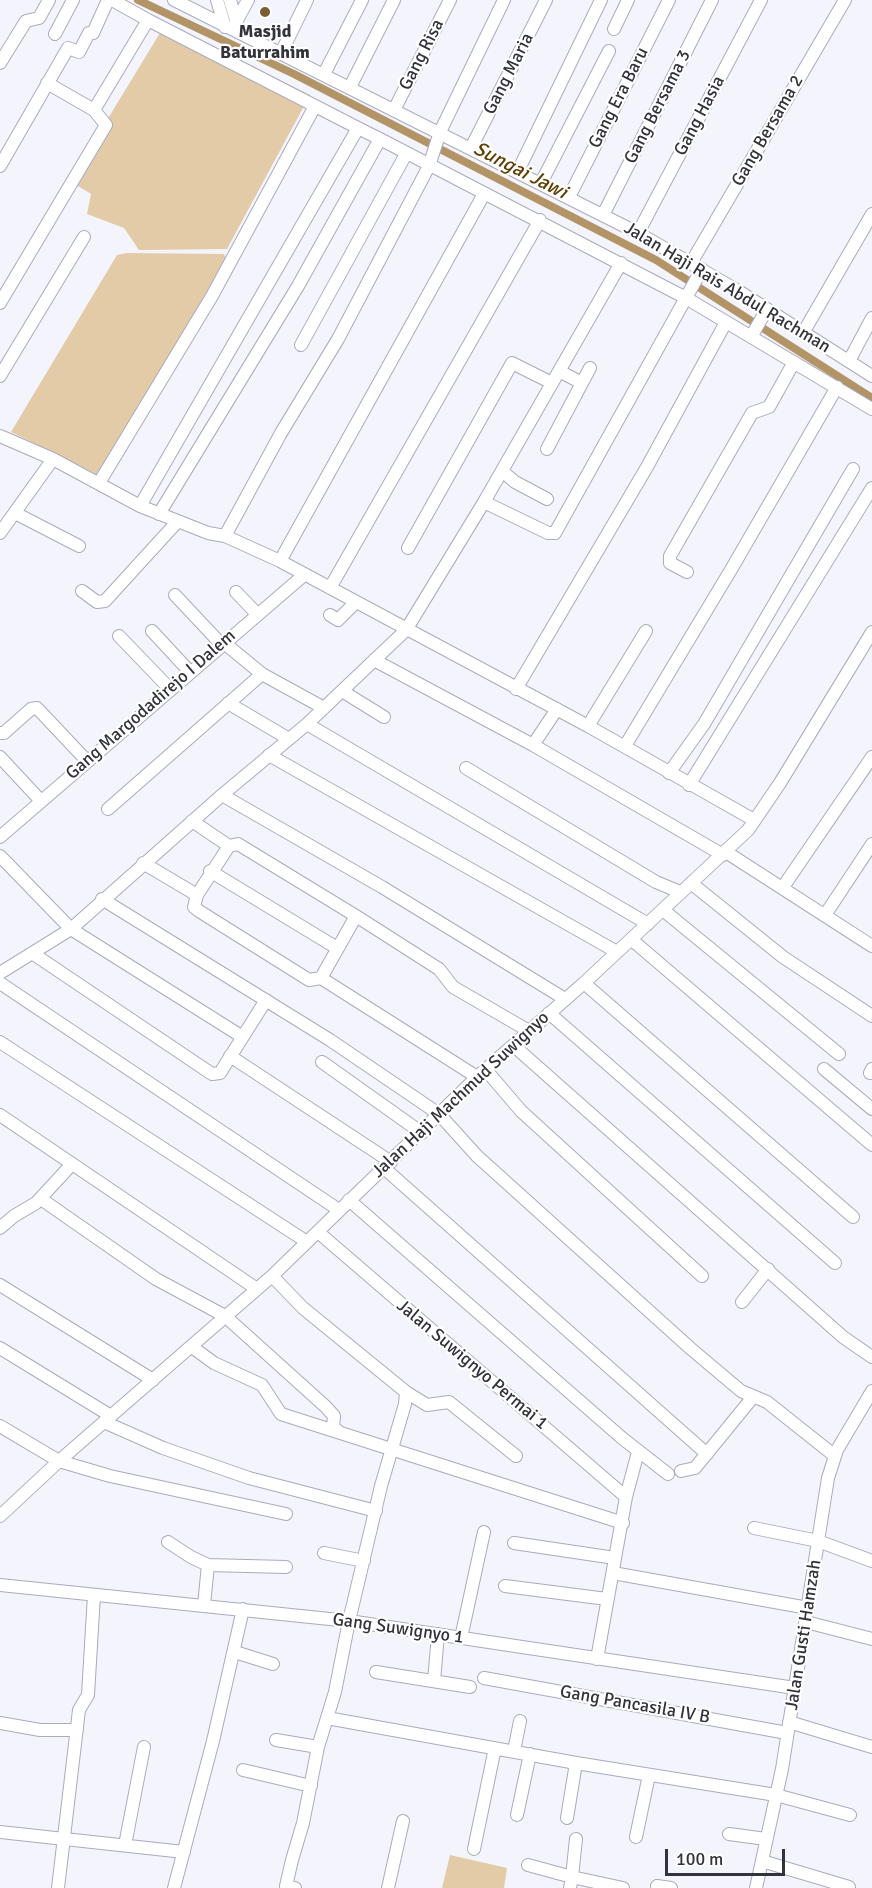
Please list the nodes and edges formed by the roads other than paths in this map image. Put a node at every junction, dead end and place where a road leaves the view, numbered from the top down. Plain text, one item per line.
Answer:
1 (49, 0) edge
2 (73, 0) edge
3 (110, 0) edge
4 (174, 0) edge
5 (217, 0) edge
6 (230, 0) edge
7 (248, 0) edge
8 (307, 0) edge
9 (362, 0) edge
10 (394, 0) edge
11 (450, 0) edge
12 (504, 0) edge
13 (546, 0) edge
14 (602, 0) edge
15 (628, 0) edge
16 (669, 0) edge
17 (712, 0) edge
18 (761, 0) edge
19 (845, 0) edge
20 (148, 20) junction
21 (237, 20) junction
22 (225, 27) junction
23 (614, 28) dead end
24 (240, 33) junction
25 (55, 34) dead end
26 (609, 51) dead end
27 (281, 53) junction
28 (0, 63) edge
29 (324, 74) junction
30 (47, 83) junction
31 (350, 87) junction
32 (315, 106) junction
33 (94, 110) junction
34 (394, 110) junction
35 (358, 128) junction
36 (438, 137) junction
37 (380, 139) junction
38 (471, 148) junction
39 (406, 154) junction
40 (430, 164) junction
41 (0, 166) edge
42 (518, 171) junction
43 (541, 183) junction
44 (484, 194) junction
45 (568, 197) junction
46 (872, 213) edge
47 (603, 215) junction
48 (540, 220) junction
49 (638, 233) junction
50 (84, 237) dead end
51 (621, 263) junction
52 (698, 269) junction
53 (688, 295) junction
54 (0, 303) edge
55 (765, 313) junction
56 (872, 318) edge
57 (726, 322) junction
58 (803, 333) junction
59 (752, 336) junction
60 (301, 345) dead end
61 (849, 361) junction
62 (794, 362) junction
63 (590, 368) dead end
64 (559, 371) junction
65 (0, 375) edge
66 (872, 376) edge
67 (552, 383) junction
68 (582, 383) junction
69 (837, 387) junction
70 (872, 409) edge
71 (0, 436) edge
72 (547, 449) dead end
73 (52, 459) junction
74 (852, 469) dead end
75 (502, 471) junction
76 (99, 483) junction
77 (872, 488) edge
78 (547, 499) dead end
79 (484, 502) junction
80 (140, 506) junction
81 (15, 513) junction
82 (159, 514) junction
83 (178, 521) junction
84 (0, 533) edge
85 (225, 536) junction
86 (79, 546) dead end
87 (408, 548) dead end
88 (280, 561) junction
89 (687, 572) dead end
90 (304, 574) junction
91 (330, 588) junction
92 (82, 591) dead end
93 (236, 592) dead end
94 (175, 595) dead end
95 (356, 602) junction
96 (257, 614) junction
97 (330, 615) dead end
98 (406, 630) junction
99 (152, 631) dead end
100 (646, 632) dead end
101 (872, 632) edge
102 (119, 636) dead end
103 (222, 643) junction
104 (374, 660) junction
105 (190, 672) junction
106 (262, 674) junction
107 (170, 689) junction
108 (516, 689) junction
109 (342, 691) junction
110 (228, 703) junction
111 (324, 708) junction
112 (557, 709) junction
113 (384, 717) dead end
114 (307, 724) junction
115 (588, 726) junction
116 (0, 733) edge
117 (289, 739) junction
118 (533, 745) junction
119 (624, 746) junction
120 (269, 755) junction
121 (0, 757) edge
122 (872, 757) edge
123 (87, 761) junction
124 (466, 768) dead end
125 (669, 773) junction
126 (688, 785) junction
127 (222, 795) junction
128 (41, 801) junction
129 (108, 809) dead end
130 (754, 820) junction
131 (192, 821) junction
132 (0, 837) edge
133 (872, 844) edge
134 (229, 846) junction
135 (725, 853) junction
136 (0, 856) edge
137 (143, 864) junction
138 (210, 871) junction
139 (691, 883) junction
140 (783, 887) junction
141 (680, 892) junction
142 (197, 895) junction
143 (102, 899) junction
144 (663, 909) junction
145 (825, 915) junction
146 (356, 916) junction
147 (648, 924) junction
148 (71, 929) junction
149 (632, 940) junction
150 (872, 946) edge
151 (337, 948) junction
152 (617, 952) junction
153 (32, 953) junction
154 (0, 973) edge
155 (321, 978) junction
156 (0, 983) edge
157 (584, 984) junction
158 (565, 999) junction
159 (266, 1000) junction
160 (549, 1013) junction
161 (872, 1016) edge
162 (529, 1031) junction
163 (241, 1036) junction
164 (0, 1042) edge
165 (514, 1046) junction
166 (839, 1054) dead end
167 (230, 1056) junction
168 (322, 1062) dead end
169 (824, 1069) dead end
170 (482, 1073) junction
171 (872, 1109) edge
172 (439, 1114) junction
173 (0, 1115) edge
174 (422, 1133) junction
175 (872, 1145) edge
176 (72, 1164) junction
177 (388, 1165) junction
178 (41, 1199) junction
179 (350, 1200) junction
180 (339, 1210) junction
181 (853, 1216) dead end
182 (0, 1228) edge
183 (318, 1233) junction
184 (307, 1242) junction
185 (835, 1263) dead end
186 (768, 1269) junction
187 (272, 1276) junction
188 (702, 1276) dead end
189 (0, 1285) edge
190 (257, 1289) junction
191 (742, 1302) dead end
192 (225, 1316) junction
193 (192, 1347) junction
194 (0, 1348) edge
195 (872, 1358) edge
196 (153, 1380) junction
197 (872, 1391) edge
198 (406, 1392) junction
199 (753, 1397) junction
200 (107, 1419) junction
201 (0, 1426) edge
202 (339, 1431) junction
203 (392, 1449) junction
204 (638, 1452) junction
205 (707, 1454) junction
206 (516, 1456) dead end
207 (835, 1456) junction
208 (58, 1461) junction
209 (681, 1471) dead end
210 (668, 1474) dead end
211 (626, 1497) junction
212 (376, 1511) junction
213 (286, 1514) dead end
214 (0, 1516) edge
215 (622, 1523) junction
216 (754, 1528) dead end
217 (484, 1532) dead end
218 (818, 1541) junction
219 (168, 1542) dead end
220 (514, 1543) dead end
221 (324, 1553) dead end
222 (615, 1558) junction
223 (363, 1560) junction
224 (872, 1561) edge
225 (208, 1565) junction
226 (286, 1567) dead end
227 (613, 1573) junction
228 (0, 1585) edge
229 (505, 1586) dead end
230 (94, 1595) junction
231 (607, 1599) junction
232 (204, 1605) junction
233 (808, 1608) junction
234 (243, 1609) junction
235 (349, 1621) junction
236 (806, 1622) junction
237 (438, 1634) junction
238 (461, 1638) junction
239 (872, 1639) edge
240 (235, 1652) junction
241 (597, 1659) junction
242 (273, 1664) dead end
243 (376, 1672) dead end
244 (484, 1678) dead end
245 (434, 1681) junction
246 (470, 1687) dead end
247 (795, 1688) junction
248 (327, 1718) junction
249 (520, 1721) dead end
250 (0, 1723) edge
251 (788, 1728) junction
252 (77, 1730) junction
253 (276, 1740) dead end
254 (144, 1747) dead end
255 (318, 1747) junction
256 (872, 1747) edge
257 (495, 1748) junction
258 (514, 1751) junction
259 (530, 1754) junction
260 (576, 1763) junction
261 (243, 1770) dead end
262 (649, 1775) junction
263 (311, 1786) junction
264 (776, 1795) junction
265 (517, 1815) dead end
266 (850, 1815) dead end
267 (567, 1818) dead end
268 (403, 1821) dead end
269 (0, 1832) edge
270 (729, 1834) dead end
271 (636, 1837) dead end
272 (64, 1838) junction
273 (576, 1839) dead end
274 (766, 1839) junction
275 (125, 1845) junction
276 (474, 1849) dead end
277 (184, 1852) junction
278 (762, 1861) junction
279 (528, 1865) dead end
280 (571, 1882) edge
281 (657, 1886) dead end
282 (289, 1887) edge
283 (849, 1887) edge
284 (58, 1888) edge
285 (174, 1888) edge
286 (388, 1888) edge
287 (623, 1888) edge
288 (671, 1888) edge
289 (756, 1888) edge

1 - 28 street
2 - 25 street
3 - 20 street
3 - 30 street
4 - 22 street, Jalan Haji Rais Abdul Rachman
5 - 22 street
6 - 21 street
7 - 21 street
8 - 27 street
9 - 29 street
10 - 31 street
11 - 34 street, Gang Risa
12 - 36 street
13 - 38 street, Gang Maria
14 - 42 street
15 - 23 street
16 - 45 street, Gang Era Baru
17 - 47 street, Gang Bersama 3
18 - 49 street, Gang Hasia
19 - 52 street, Gang Bersama 2
20 - 32 street
20 - 33 street
21 - 24 street
22 - 24 street, Jalan Haji Rais Abdul Rachman
24 - 27 street, Jalan Haji Rais Abdul Rachman
26 - 43 street
27 - 29 street, Jalan Haji Rais Abdul Rachman
29 - 31 street, Jalan Haji Rais Abdul Rachman
30 - 33 street
30 - 41 street
31 - 34 street, Jalan Haji Rais Abdul Rachman
32 - 35 street
32 - 76 street
33 - 54 street
34 - 36 street, Jalan Haji Rais Abdul Rachman
35 - 37 street
35 - 80 street
36 - 38 street, Jalan Haji Rais Abdul Rachman
36 - 40 street
37 - 39 street
37 - 82 street
38 - 42 street, Jalan Haji Rais Abdul Rachman
39 - 40 street
39 - 60 street
40 - 44 street
40 - 85 street
42 - 43 street, Jalan Haji Rais Abdul Rachman
43 - 45 street, Jalan Haji Rais Abdul Rachman
44 - 48 street
44 - 88 street
45 - 47 street, Jalan Haji Rais Abdul Rachman
46 - 58 street
47 - 49 street, Jalan Haji Rais Abdul Rachman
48 - 51 street
48 - 91 street
49 - 52 street, Jalan Haji Rais Abdul Rachman
50 - 65 street
51 - 53 street
51 - 64 street
52 - 53 street, Gang Bersama 2
52 - 55 street, Jalan Haji Rais Abdul Rachman
53 - 57 street
53 - 79 street, Gang Bersama 2
55 - 58 street, Jalan Haji Rais Abdul Rachman
55 - 59 street
56 - 61 street
57 - 59 street
57 - 108 street
58 - 61 street, Jalan Haji Rais Abdul Rachman
59 - 62 street
61 - 66 street, Jalan Haji Rais Abdul Rachman
62 - 69 street
62 - 89 street
63 - 68 street
64 - 67 street
64 - 68 street
67 - 75 street
67 - 87 street
68 - 72 street
69 - 70 street
69 - 119 street
71 - 73 street
73 - 76 street
73 - 81 street
74 - 125 street
75 - 78 street
75 - 79 street
76 - 80 street
77 - 126 street
79 - 98 street
80 - 82 street
81 - 84 street
81 - 86 street
82 - 83 street
83 - 85 street
83 - 92 street
85 - 88 street
88 - 90 street
90 - 91 street
90 - 96 street, Gang Margodadirejo I Dalem
91 - 95 street
93 - 96 street
94 - 103 street
95 - 97 street
95 - 98 street
96 - 103 street, Gang Margodadirejo I Dalem
98 - 104 street
98 - 108 street
99 - 105 street
100 - 115 street
101 - 130 street, Jalan Haji Machmud Suwignyo
102 - 107 street
103 - 105 street, Gang Margodadirejo I Dalem
103 - 106 street
104 - 109 street
104 - 118 street
105 - 107 street, Gang Margodadirejo I Dalem
106 - 110 street
106 - 111 street
107 - 123 street, Gang Margodadirejo I Dalem
108 - 112 street
109 - 111 street
109 - 113 street
110 - 117 street
110 - 129 street
111 - 114 street
112 - 115 street
112 - 118 street
114 - 117 street
114 - 147 street
115 - 119 street
116 - 123 street
117 - 120 street
118 - 135 street
119 - 125 street
120 - 127 street
120 - 152 street
121 - 128 street
122 - 140 street
123 - 128 street, Gang Margodadirejo I Dalem
124 - 141 street
125 - 126 street
126 - 130 street
127 - 131 street
127 - 158 street
128 - 132 street, Gang Margodadirejo I Dalem
130 - 135 street, Jalan Haji Machmud Suwignyo
131 - 134 street
131 - 137 street
133 - 145 street
134 - 138 street
134 - 146 street
135 - 139 street, Jalan Haji Machmud Suwignyo
135 - 140 street
136 - 148 street
137 - 142 street
137 - 143 street
138 - 142 street
138 - 151 street
139 - 141 street, Jalan Haji Machmud Suwignyo
139 - 161 street
140 - 145 street
141 - 144 street, Jalan Haji Machmud Suwignyo
142 - 155 street
143 - 148 street
143 - 159 street
144 - 147 street, Jalan Haji Machmud Suwignyo
144 - 166 street
145 - 150 street
146 - 151 street
146 - 162 street
147 - 149 street, Jalan Haji Machmud Suwignyo
148 - 153 street
148 - 163 street
149 - 152 street, Jalan Haji Machmud Suwignyo
149 - 175 street
151 - 155 street
152 - 157 street, Jalan Haji Machmud Suwignyo
153 - 154 street
153 - 167 street
155 - 170 street
156 - 180 street
157 - 158 street, Jalan Haji Machmud Suwignyo
157 - 181 street
158 - 160 street, Jalan Haji Machmud Suwignyo
159 - 163 street
159 - 172 street
160 - 162 street, Jalan Haji Machmud Suwignyo
160 - 185 street
162 - 165 street, Jalan Haji Machmud Suwignyo
163 - 167 street
164 - 184 street
165 - 170 street, Jalan Haji Machmud Suwignyo
165 - 186 street
167 - 177 street
168 - 174 street
169 - 171 street
170 - 172 street, Jalan Haji Machmud Suwignyo
170 - 188 street
172 - 174 street, Jalan Haji Machmud Suwignyo
172 - 199 street
173 - 176 street
174 - 177 street, Jalan Haji Machmud Suwignyo
176 - 178 street
176 - 190 street
177 - 179 street, Jalan Haji Machmud Suwignyo
177 - 205 street
178 - 182 street
178 - 192 street
179 - 180 street, Jalan Haji Machmud Suwignyo
179 - 204 street
180 - 183 street, Jalan Haji Machmud Suwignyo
183 - 184 street, Jalan Haji Machmud Suwignyo
183 - 211 street, Jalan Suwignyo Permai 1
184 - 187 street, Jalan Haji Machmud Suwignyo
186 - 191 street
186 - 195 street
187 - 190 street, Jalan Haji Machmud Suwignyo
187 - 198 street
189 - 196 street
190 - 192 street, Jalan Haji Machmud Suwignyo
192 - 193 street, Jalan Haji Machmud Suwignyo
192 - 202 street
193 - 196 street, Jalan Haji Machmud Suwignyo
193 - 202 street
194 - 200 street
196 - 200 street, Jalan Haji Machmud Suwignyo
197 - 207 street, Jalan Gusti Hamzah
198 - 203 street
198 - 206 street
199 - 205 street
199 - 207 street
200 - 208 street, Jalan Haji Machmud Suwignyo
200 - 212 street
201 - 208 street
202 - 203 street
203 - 212 street
203 - 215 street
204 - 210 street
204 - 211 street
205 - 209 street
207 - 218 street, Jalan Gusti Hamzah
208 - 213 street
208 - 214 street, Jalan Haji Machmud Suwignyo
211 - 215 street
212 - 223 street
215 - 222 street
216 - 218 street
217 - 238 street
218 - 224 street
218 - 233 street, Jalan Gusti Hamzah
219 - 225 street
220 - 222 street
221 - 223 street
222 - 227 street
223 - 235 street
225 - 226 street
225 - 232 street
227 - 231 street
227 - 233 street
228 - 230 street, Gang Suwignyo 1
229 - 231 street
230 - 232 street, Gang Suwignyo 1
230 - 252 street
231 - 241 street
232 - 234 street, Gang Suwignyo 1
233 - 236 street, Jalan Gusti Hamzah
234 - 235 street, Gang Suwignyo 1
234 - 240 street
235 - 237 street, Gang Suwignyo 1
235 - 248 street
236 - 239 street
236 - 247 street, Jalan Gusti Hamzah
237 - 238 street, Gang Suwignyo 1
237 - 245 street
238 - 241 street, Gang Suwignyo 1
240 - 242 street
240 - 277 street
241 - 247 street, Gang Suwignyo 1
243 - 245 street
244 - 251 street, Gang Pancasila IV B
245 - 246 street
247 - 251 street, Jalan Gusti Hamzah
248 - 255 street
248 - 257 street
249 - 258 street
250 - 252 street
251 - 256 street, Gang Pancasila IV B
251 - 264 street, Jalan Gusti Hamzah
252 - 272 street
253 - 255 street
254 - 275 street
255 - 263 street
257 - 258 street
257 - 276 street
258 - 259 street
259 - 260 street
259 - 265 street
260 - 262 street
260 - 267 street
261 - 263 street
262 - 264 street
262 - 271 street
263 - 282 street
264 - 266 street
264 - 274 street, Jalan Gusti Hamzah
268 - 286 street
269 - 272 street
270 - 274 street
272 - 275 street
272 - 284 street
273 - 280 street
274 - 278 street, Jalan Gusti Hamzah
275 - 277 street
277 - 285 street
278 - 283 street
278 - 289 street, Jalan Gusti Hamzah
279 - 280 street
280 - 287 street
281 - 288 street

